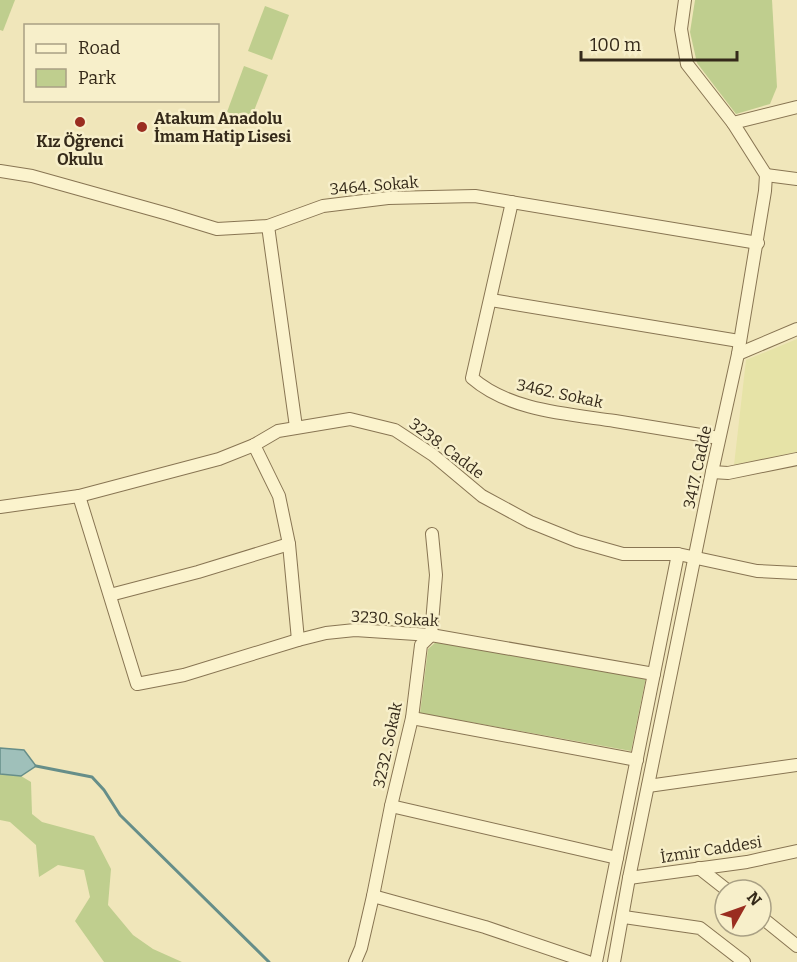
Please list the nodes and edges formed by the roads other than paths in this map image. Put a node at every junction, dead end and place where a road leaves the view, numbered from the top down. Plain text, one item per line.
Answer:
1 (685, 0) edge
2 (797, 107) edge
3 (733, 123) junction
4 (0, 171) edge
5 (766, 175) junction
6 (797, 179) edge
7 (512, 202) junction
8 (268, 226) junction
9 (758, 243) junction
10 (491, 300) junction
11 (797, 329) edge
12 (738, 347) junction
13 (296, 427) junction
14 (719, 438) junction
15 (254, 445) junction
16 (797, 459) edge
17 (712, 472) junction
18 (79, 496) junction
19 (0, 507) edge
20 (432, 534) dead end
21 (289, 544) junction
22 (678, 554) junction
23 (695, 558) junction
24 (797, 573) edge
25 (110, 595) junction
26 (430, 634) junction
27 (298, 640) junction
28 (654, 674) junction
29 (412, 718) junction
30 (637, 760) junction
31 (797, 765) edge
32 (648, 786) junction
33 (391, 806) junction
34 (797, 850) edge
35 (617, 858) junction
36 (699, 868) junction
37 (629, 878) junction
38 (713, 879) edge
39 (373, 896) junction
40 (624, 917) junction
41 (773, 927) edge
42 (797, 946) edge
43 (355, 962) edge
44 (588, 962) edge
45 (596, 962) edge
46 (614, 962) edge
47 (744, 962) edge

1 - 3 street
2 - 3 street
3 - 5 street
4 - 8 street, 3464. Sokak
5 - 6 street
5 - 9 street, 3417. Cadde
7 - 8 street, 3464. Sokak
7 - 9 street, 3464. Sokak
7 - 10 street, 3462. Sokak
8 - 13 street
9 - 12 street, 3417. Cadde
10 - 12 street
10 - 14 street, 3462. Sokak
11 - 12 street
12 - 14 street, 3417. Cadde
13 - 15 street, 3238. Cadde
13 - 22 street, 3238. Cadde
14 - 17 street, 3417. Cadde
15 - 18 street, 3238. Cadde
15 - 21 street
16 - 17 street
17 - 23 street, 3417. Cadde
18 - 19 street, 3238. Cadde
18 - 25 street
20 - 26 street, 3232. Sokak
21 - 25 street
21 - 27 street
22 - 23 street, 3238. Cadde
22 - 28 street
23 - 24 street, 3238. Cadde
23 - 32 street, 3417. Cadde
25 - 27 street, 3230. Sokak
26 - 27 street, 3230. Sokak
26 - 28 street, 3230. Sokak
26 - 29 street, 3232. Sokak
28 - 30 street
29 - 30 street
29 - 33 street, 3232. Sokak
30 - 35 street
31 - 32 street
32 - 37 street, 3417. Cadde
33 - 35 street
33 - 39 street, 3232. Sokak
34 - 36 street, İzmir Caddesi
35 - 45 street
36 - 37 street, İzmir Caddesi
36 - 38 street
37 - 40 street, 3417. Cadde
39 - 43 street, 3232. Sokak
39 - 44 street
40 - 46 street, 3417. Cadde
40 - 47 street
41 - 42 street

